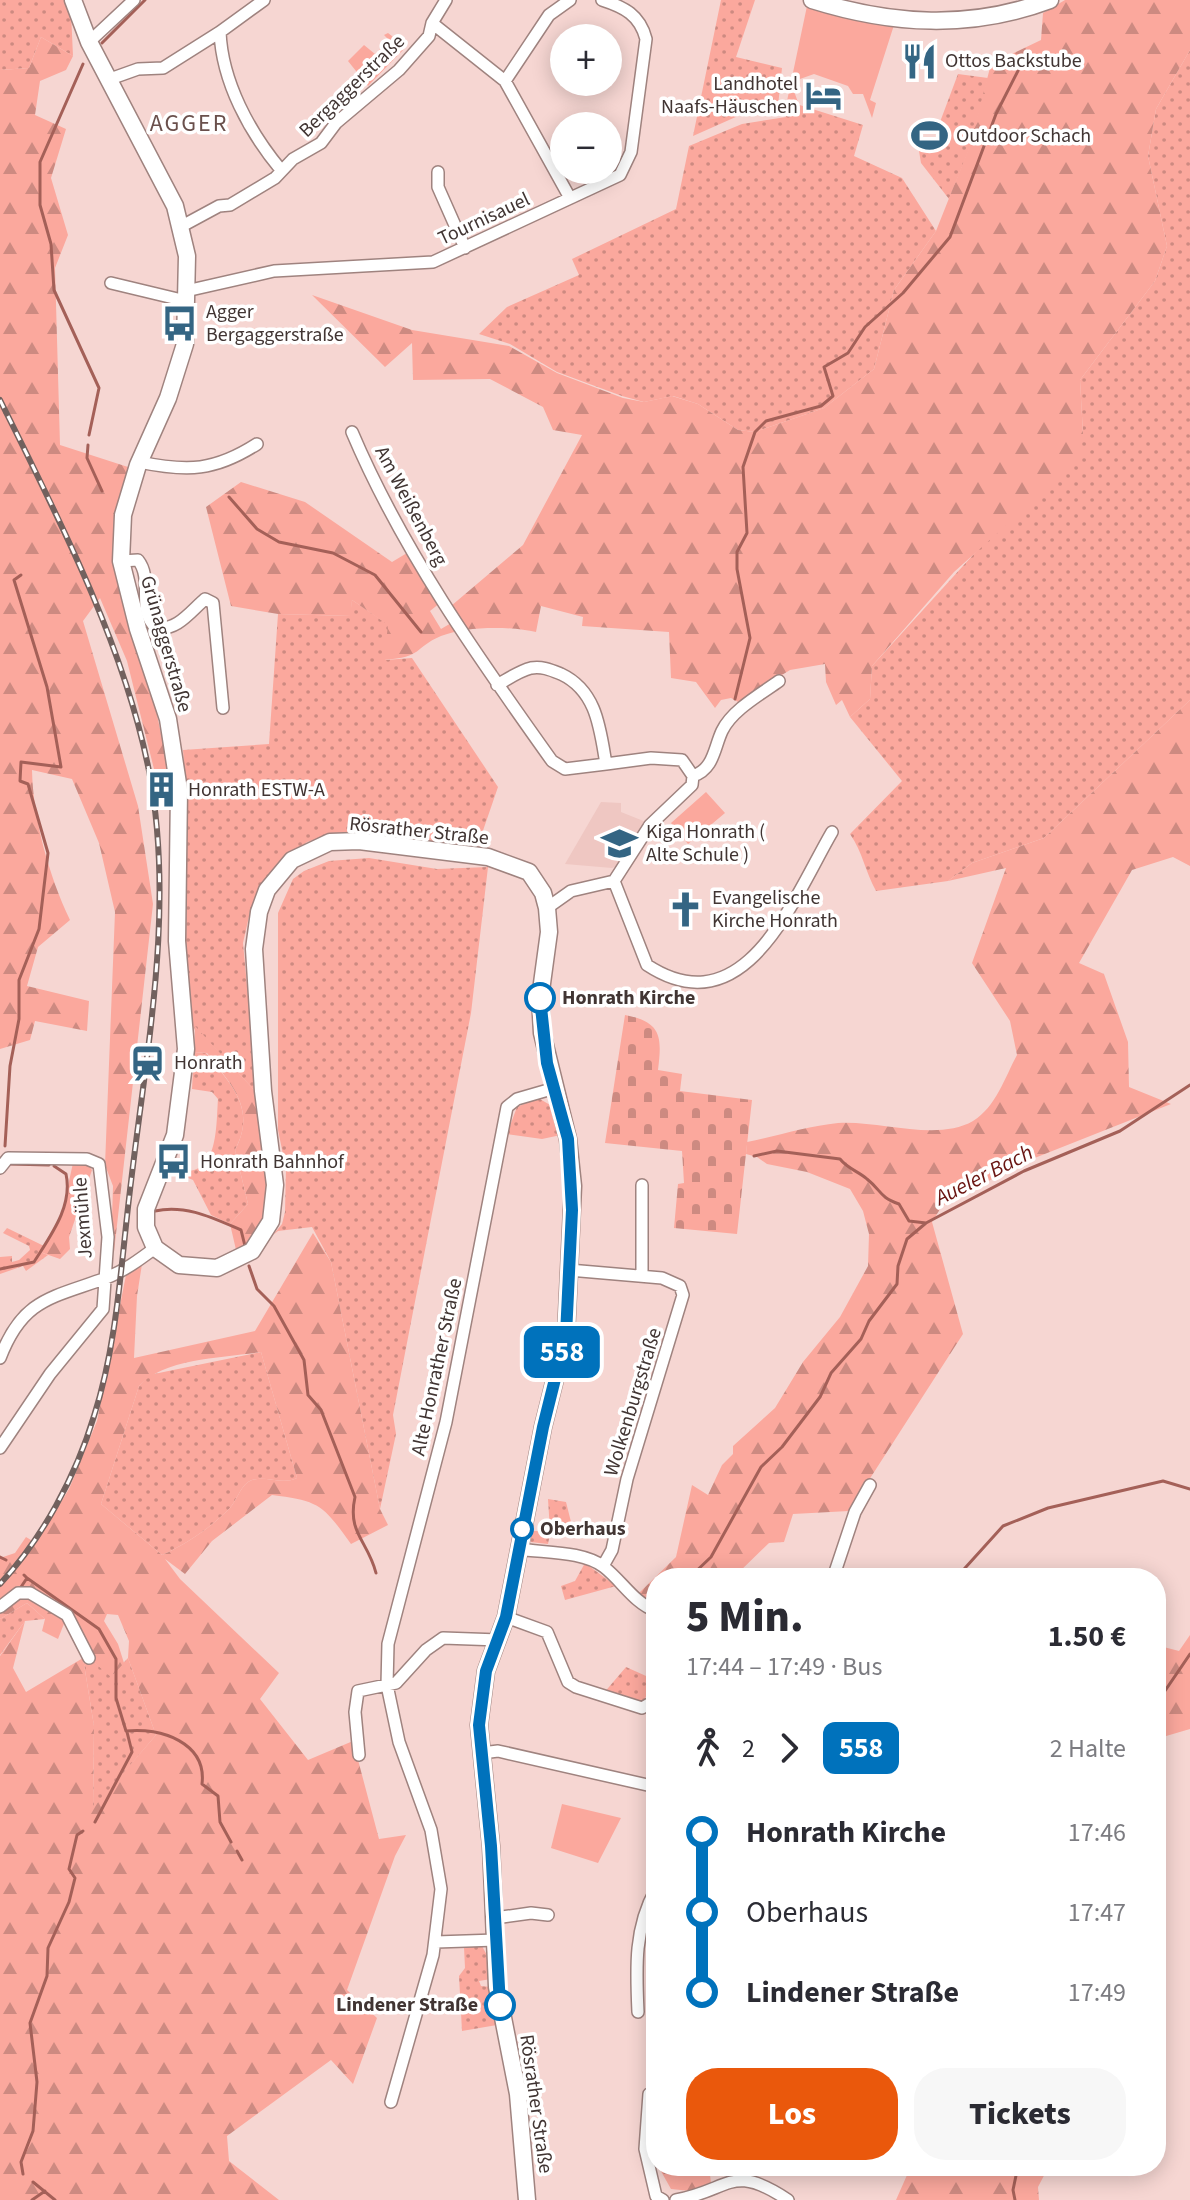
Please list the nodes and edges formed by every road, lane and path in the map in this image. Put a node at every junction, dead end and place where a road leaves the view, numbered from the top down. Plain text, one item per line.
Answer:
1 (73, 0) edge
2 (134, 0) edge
3 (264, 0) edge
4 (446, 0) edge
5 (570, 0) edge
6 (602, 0) edge
7 (812, 0) edge
8 (1050, 0) edge
9 (432, 23) junction
10 (220, 32) junction
11 (89, 42) junction
12 (110, 79) junction
13 (505, 81) junction
14 (281, 170) junction
15 (438, 172) dead end
16 (570, 198) junction
17 (182, 226) junction
18 (465, 248) junction
19 (111, 283) dead end
20 (186, 296) junction
21 (352, 432) dead end
22 (257, 444) dead end
23 (139, 462) junction
24 (121, 561) junction
25 (779, 681) dead end
26 (497, 685) junction
27 (223, 708) dead end
28 (606, 764) junction
29 (693, 776) junction
30 (832, 832) dead end
31 (614, 881) junction
32 (547, 908) junction
33 (555, 1088) junction
34 (0, 1168) edge
35 (642, 1185) dead end
36 (155, 1248) junction
37 (569, 1270) junction
38 (642, 1276) junction
39 (106, 1278) junction
40 (0, 1358) edge
41 (0, 1448) edge
42 (870, 1485) dead end
43 (519, 1549) junction
44 (603, 1566) junction
45 (836, 1568) edge
46 (0, 1607) edge
47 (646, 1608) edge
48 (506, 1617) junction
49 (499, 1640) junction
50 (89, 1658) dead end
51 (387, 1685) junction
52 (646, 1706) edge
53 (482, 1753) junction
54 (359, 1755) dead end
55 (646, 1785) edge
56 (646, 1914) edge
57 (548, 1915) dead end
58 (495, 1918) junction
59 (496, 1940) junction
60 (436, 1942) junction
61 (638, 2012) dead end
62 (391, 2102) dead end
63 (651, 2176) edge
64 (528, 2200) edge
65 (663, 2200) edge
66 (676, 2200) edge
67 (788, 2200) edge

1 - 11 street, Grünaggerstraße
2 - 11 street
3 - 10 street
4 - 9 street, Bergaggerstraße
5 - 13 street
6 - 16 street, Tournisauel
7 - 8 street
9 - 13 street
9 - 14 street, Bergaggerstraße
10 - 12 street
10 - 14 street
11 - 12 street, Grünaggerstraße
12 - 17 street, Grünaggerstraße
13 - 16 street
14 - 17 street, Bergaggerstraße
15 - 18 street
16 - 18 street, Tournisauel
17 - 20 street, Grünaggerstraße
18 - 20 street, Tournisauel
19 - 20 street
20 - 23 street, Grünaggerstraße
21 - 26 street, Am Weißenberg
22 - 23 street
23 - 24 street, Grünaggerstraße
24 - 27 street
24 - 36 street, Grünaggerstraße
25 - 29 street
26 - 28 street, Am Weißenberg
26 - 28 street
28 - 29 street
29 - 31 street
30 - 31 street
31 - 32 street
32 - 33 street, Rösrather Straße
32 - 36 street, Rösrather Straße
33 - 37 street, Rösrather Straße
33 - 51 street, Alte Honrather Straße
34 - 39 street, Jexmühle
35 - 38 street
36 - 39 street, Jexmühle
37 - 38 street, Wolkenburgstraße
37 - 43 street, Rösrather Straße
38 - 44 street, Wolkenburgstraße
39 - 40 street
39 - 41 street, Jexmühle
42 - 45 street
43 - 44 street
43 - 48 street, Rösrather Straße
44 - 47 street
46 - 50 street
48 - 49 street, Rösrather Straße
48 - 52 street
49 - 51 street
49 - 53 street, Rösrather Straße
51 - 54 street
51 - 60 street, Alte Honrather Straße
53 - 55 street
53 - 58 street, Rösrather Straße
56 - 61 street
57 - 58 street
58 - 59 street, Rösrather Straße
59 - 60 street
59 - 64 street, Rösrather Straße
60 - 62 street, Alte Honrather Straße
63 - 65 street
66 - 67 street

